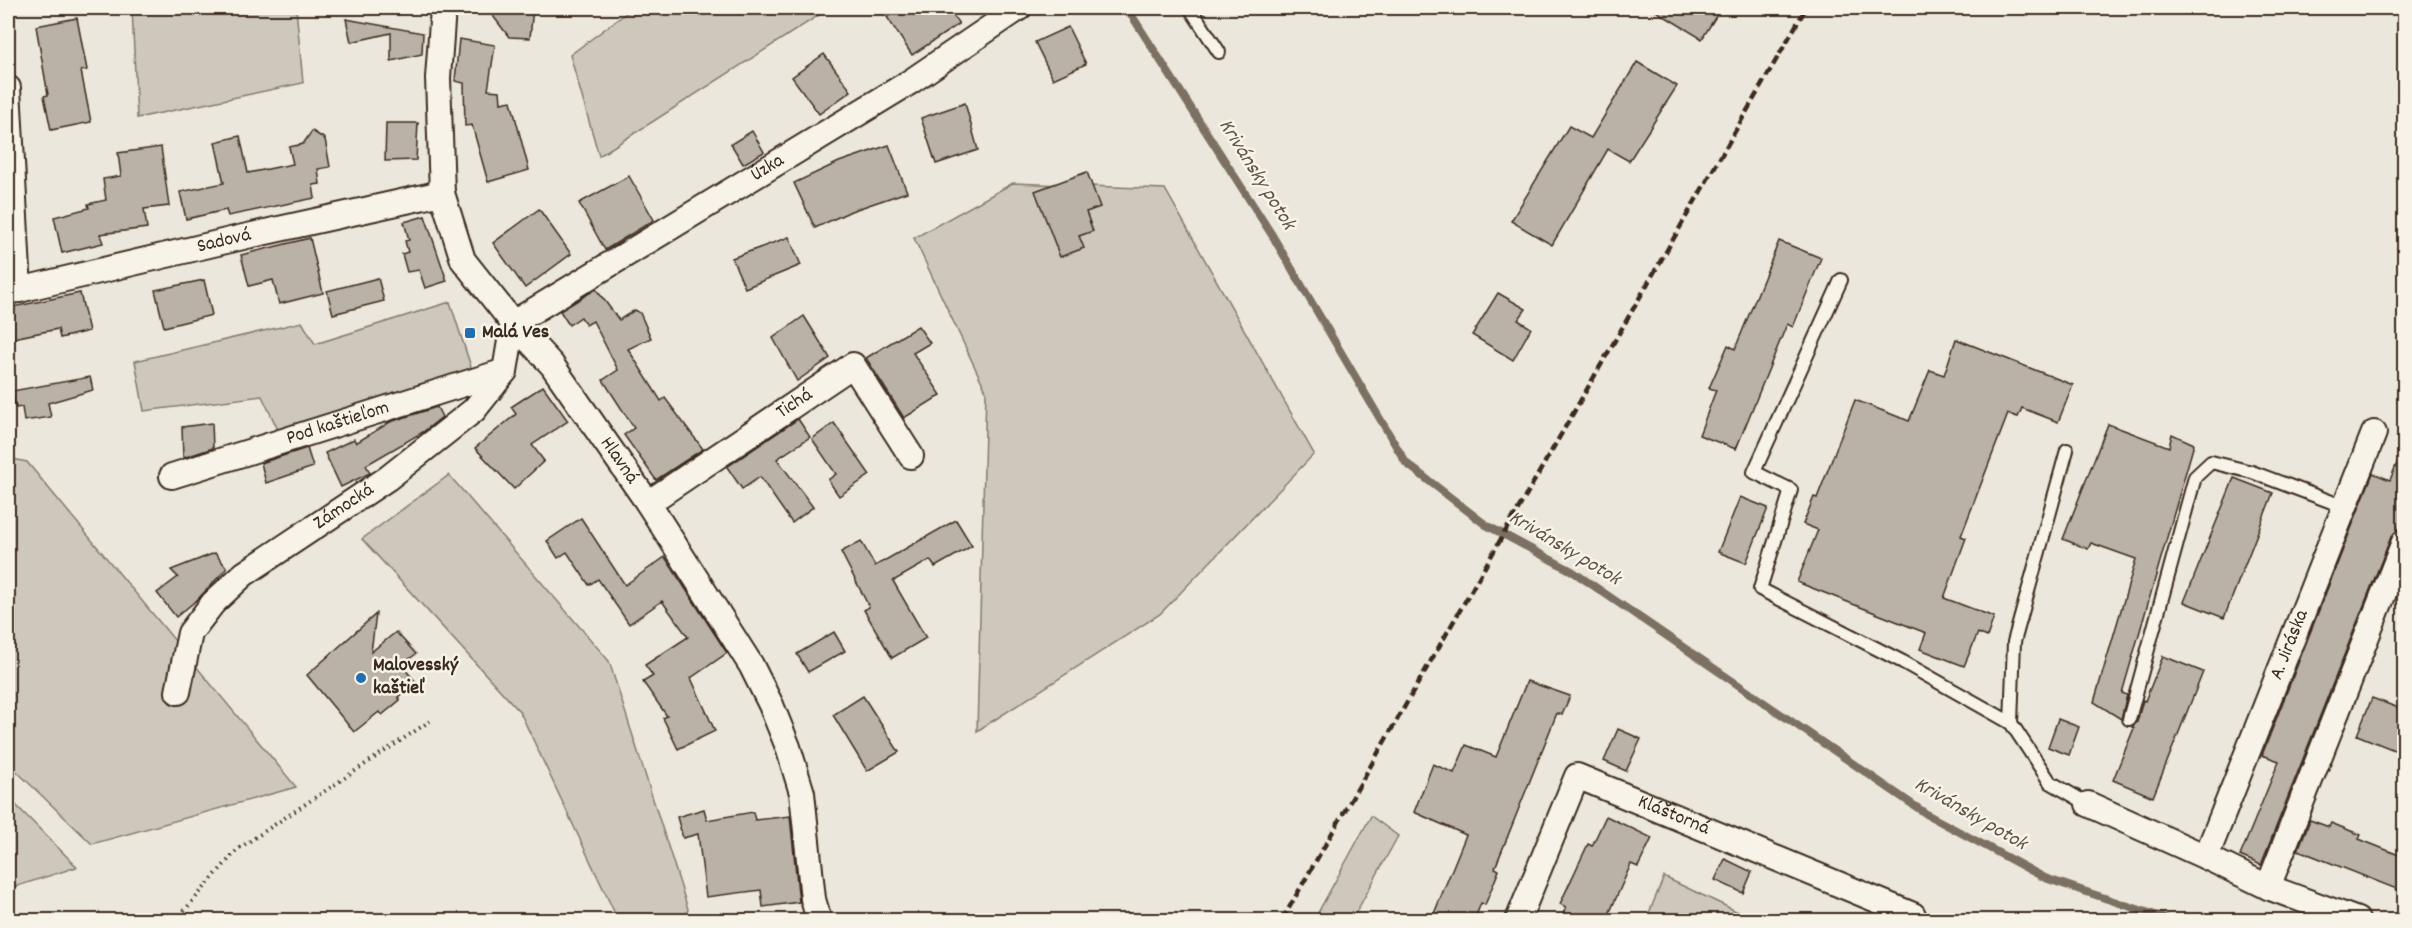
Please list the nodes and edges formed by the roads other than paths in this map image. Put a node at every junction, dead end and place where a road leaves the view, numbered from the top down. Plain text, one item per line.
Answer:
1 (443, 8) edge
2 (1019, 8) edge
3 (1190, 8) edge
4 (1220, 52) dead end
5 (8, 88) edge
6 (442, 193) junction
7 (1841, 280) dead end
8 (13, 291) edge
9 (513, 323) junction
10 (505, 371) junction
11 (2374, 433) dead end
12 (2067, 450) dead end
13 (910, 456) dead end
14 (172, 476) dead end
15 (648, 503) junction
16 (2345, 507) junction
17 (2404, 542) edge
18 (178, 692) dead end
19 (2129, 719) dead end
20 (2011, 723) junction
21 (2088, 804) joint
22 (2206, 856) junction
23 (2268, 887) junction
24 (1917, 919) edge
25 (819, 921) edge
26 (1518, 921) edge
27 (2357, 921) edge

1 - 6 street, Hlavná
2 - 9 street, Úzka
3 - 4 lane
5 - 8 street
6 - 8 street, Sadová
6 - 9 street, Hlavná
7 - 20 lane
9 - 10 street, Zámocká
9 - 15 street, Hlavná
10 - 14 street, Pod kaštieľom
10 - 18 street, Zámocká
11 - 16 street, A. Jiráska
12 - 20 lane
13 - 15 street, Tichá
15 - 25 street, Hlavná
16 - 19 lane
16 - 22 street, A. Jiráska
17 - 23 street
20 - 21 lane
21 - 22 street
22 - 23 street
23 - 27 street
24 - 26 street, Kláštorná

